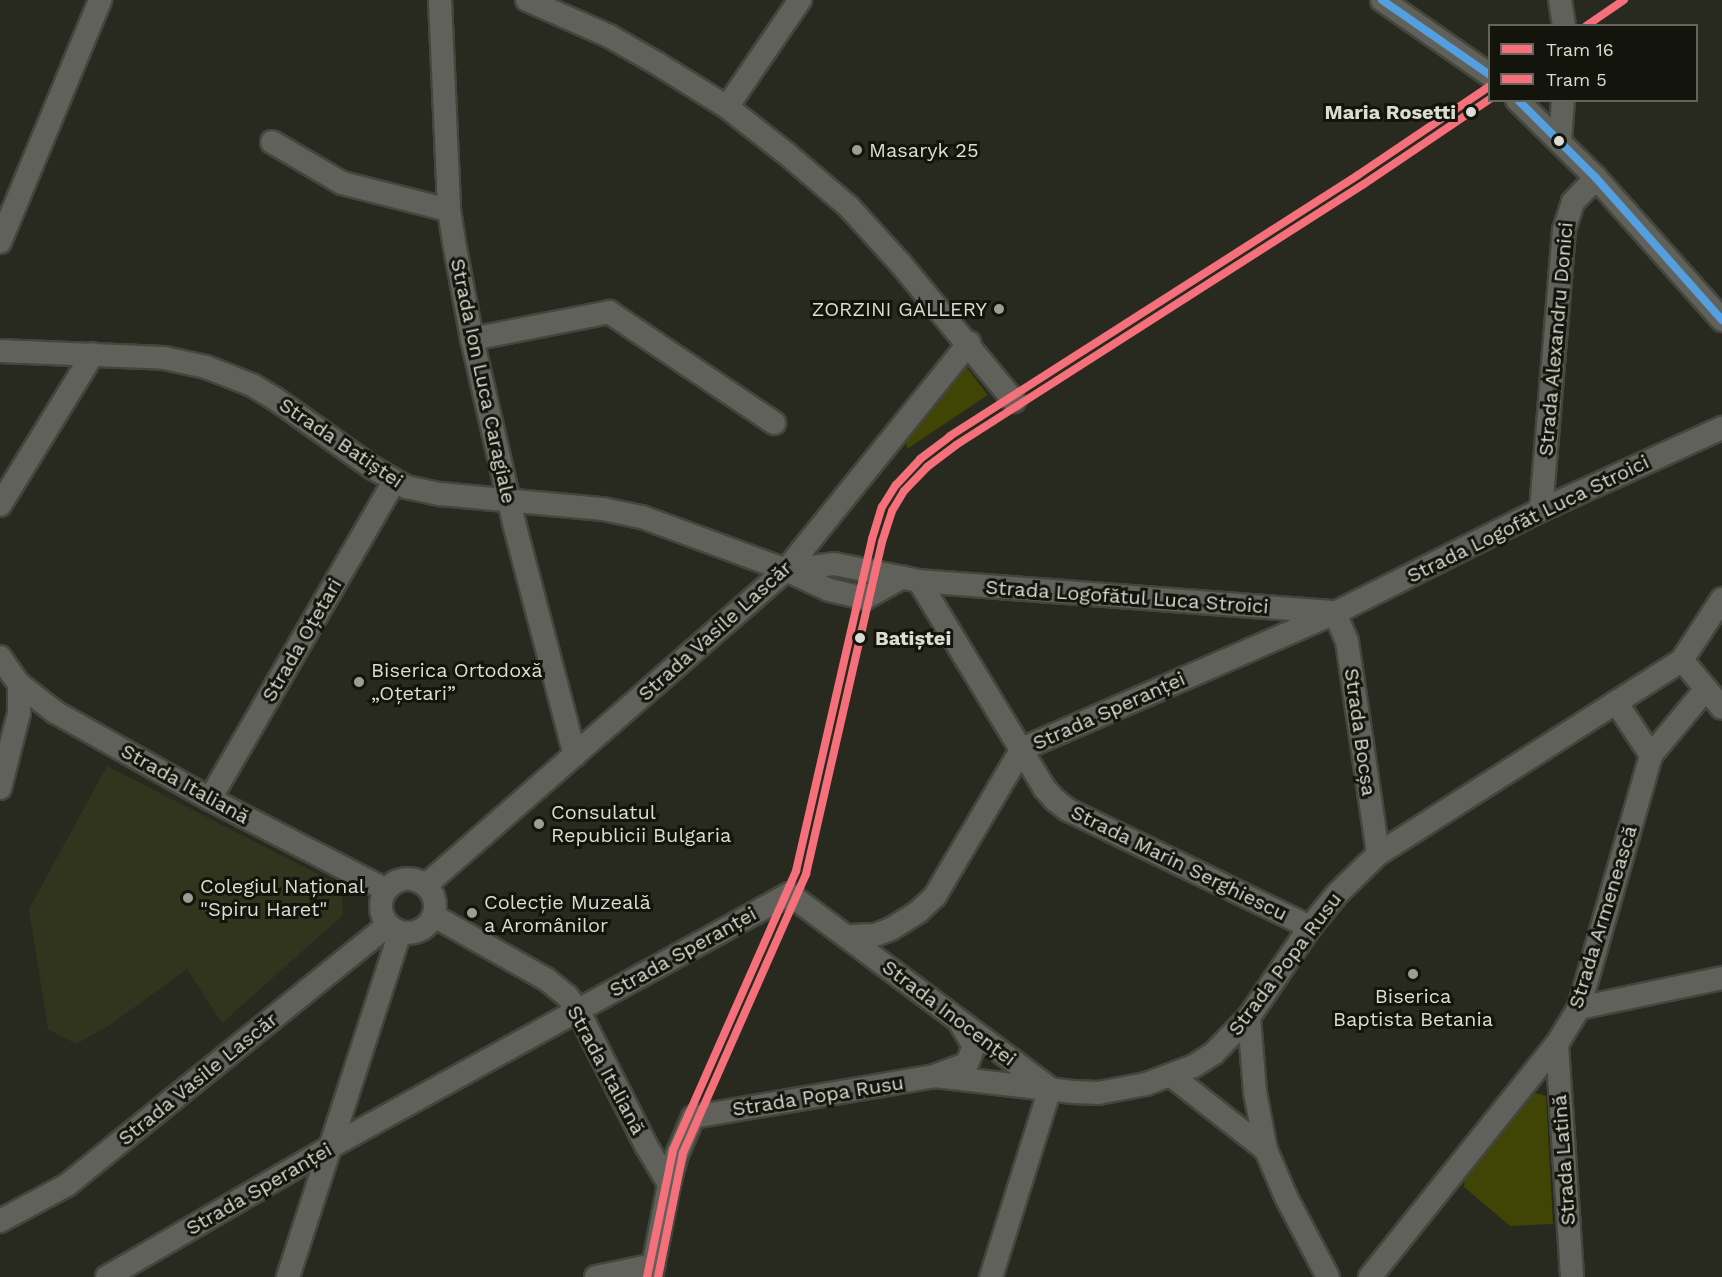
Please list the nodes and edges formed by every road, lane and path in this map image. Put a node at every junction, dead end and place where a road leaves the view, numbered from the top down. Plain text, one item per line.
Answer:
1 (100, 0) edge
2 (440, 0) edge
3 (527, 0) edge
4 (800, 0) edge
5 (1382, 0) edge
6 (1560, 0) edge
7 (1564, 24) edge
8 (1488, 74) edge
9 (1520, 102) edge
10 (1563, 102) edge
11 (727, 107) junction
12 (272, 142) dead end
13 (1560, 142) junction
14 (1596, 178) junction
15 (449, 210) junction
16 (0, 242) edge
17 (1722, 320) edge
18 (472, 339) junction
19 (969, 343) junction
20 (0, 351) edge
21 (93, 354) junction
22 (1014, 400) dead end
23 (774, 423) dead end
24 (1722, 428) edge
25 (393, 482) junction
26 (510, 500) junction
27 (0, 505) edge
28 (1541, 510) junction
29 (786, 570) junction
30 (911, 579) junction
31 (1722, 599) edge
32 (1335, 613) junction
33 (0, 657) edge
34 (1682, 660) junction
35 (19, 684) junction
36 (1706, 689) junction
37 (1616, 702) junction
38 (1722, 708) edge
39 (1022, 749) junction
40 (575, 755) junction
41 (1651, 756) junction
42 (0, 788) edge
43 (210, 799) junction
44 (1378, 854) junction
45 (426, 885) junction
46 (386, 891) junction
47 (434, 916) junction
48 (1310, 927) junction
49 (394, 929) junction
50 (849, 936) junction
51 (1722, 978) edge
52 (1579, 1008) junction
53 (578, 1010) junction
54 (1250, 1017) junction
55 (958, 1020) junction
56 (1557, 1044) junction
57 (935, 1076) junction
58 (1173, 1076) junction
59 (1050, 1089) junction
60 (330, 1147) junction
61 (1266, 1150) junction
62 (669, 1184) junction
63 (0, 1221) edge
64 (652, 1271) edge
65 (107, 1277) edge
66 (288, 1277) edge
67 (596, 1277) edge
68 (991, 1277) edge
69 (1328, 1277) edge
70 (1370, 1277) edge
71 (1572, 1277) edge

1 - 16 street
2 - 15 street, Strada Ion Luca Caragiale
3 - 11 street
4 - 11 street
5 - 8 street
6 - 7 street
9 - 13 street
10 - 13 street
11 - 19 street
12 - 15 street
13 - 14 street
14 - 17 street
14 - 28 street, Strada Alexandru Donici
15 - 18 street, Strada Ion Luca Caragiale
18 - 23 street
18 - 26 street, Strada Ion Luca Caragiale
19 - 22 street
19 - 29 street, Strada Vasile Lascăr
20 - 21 street, Strada Batiștei
21 - 25 street, Strada Batiștei
21 - 27 street
24 - 28 street, Strada Logofăt Luca Stroici
25 - 26 street, Strada Batiștei
25 - 43 street, Strada Oțetari
26 - 29 street, Strada Batiștei
26 - 40 street, Strada Ion Luca Caragiale
28 - 32 street, Strada Logofăt Luca Stroici
29 - 30 street, Strada Batiștei
29 - 30 street, Strada Batiștei
29 - 40 street, Strada Vasile Lascăr
30 - 32 street, Strada Logofătul Luca Stroici
30 - 39 street, Strada Marin Serghiescu
31 - 34 street
32 - 39 street, Strada Speranței
32 - 44 street, Strada Bocșa
33 - 35 street, Strada Italiană
34 - 36 street
34 - 37 street, Strada Popa Rusu
35 - 42 street
35 - 43 street, Strada Italiană
36 - 38 street
36 - 41 street, Strada Armenească
37 - 41 street
37 - 44 street, Strada Popa Rusu
39 - 48 street, Strada Marin Serghiescu
39 - 50 street, Strada Speranței
40 - 45 street, Strada Vasile Lascăr
41 - 52 street, Strada Armenească
43 - 46 street, Strada Italiană
44 - 48 street, Strada Popa Rusu
45 - 46 street
45 - 47 street
46 - 49 street
47 - 49 street
47 - 53 street, Strada Italiană
48 - 54 street, Strada Popa Rusu
49 - 60 street
49 - 63 street, Strada Vasile Lascăr
50 - 53 street, Strada Speranței
50 - 55 street, Strada Inocenței
51 - 52 street
52 - 56 street, Strada Armenească
53 - 60 street, Strada Speranței
53 - 62 street, Strada Italiană
54 - 58 street, Strada Popa Rusu
54 - 61 street
55 - 57 street
55 - 59 street, Strada Inocenței
56 - 70 street, Strada Armenească
56 - 71 street, Strada Latină
57 - 59 street, Strada Popa Rusu
57 - 62 street, Strada Popa Rusu
58 - 59 street, Strada Popa Rusu
58 - 61 street
59 - 68 street
60 - 65 street, Strada Speranței
60 - 66 street
61 - 69 street
62 - 64 street
64 - 67 street

